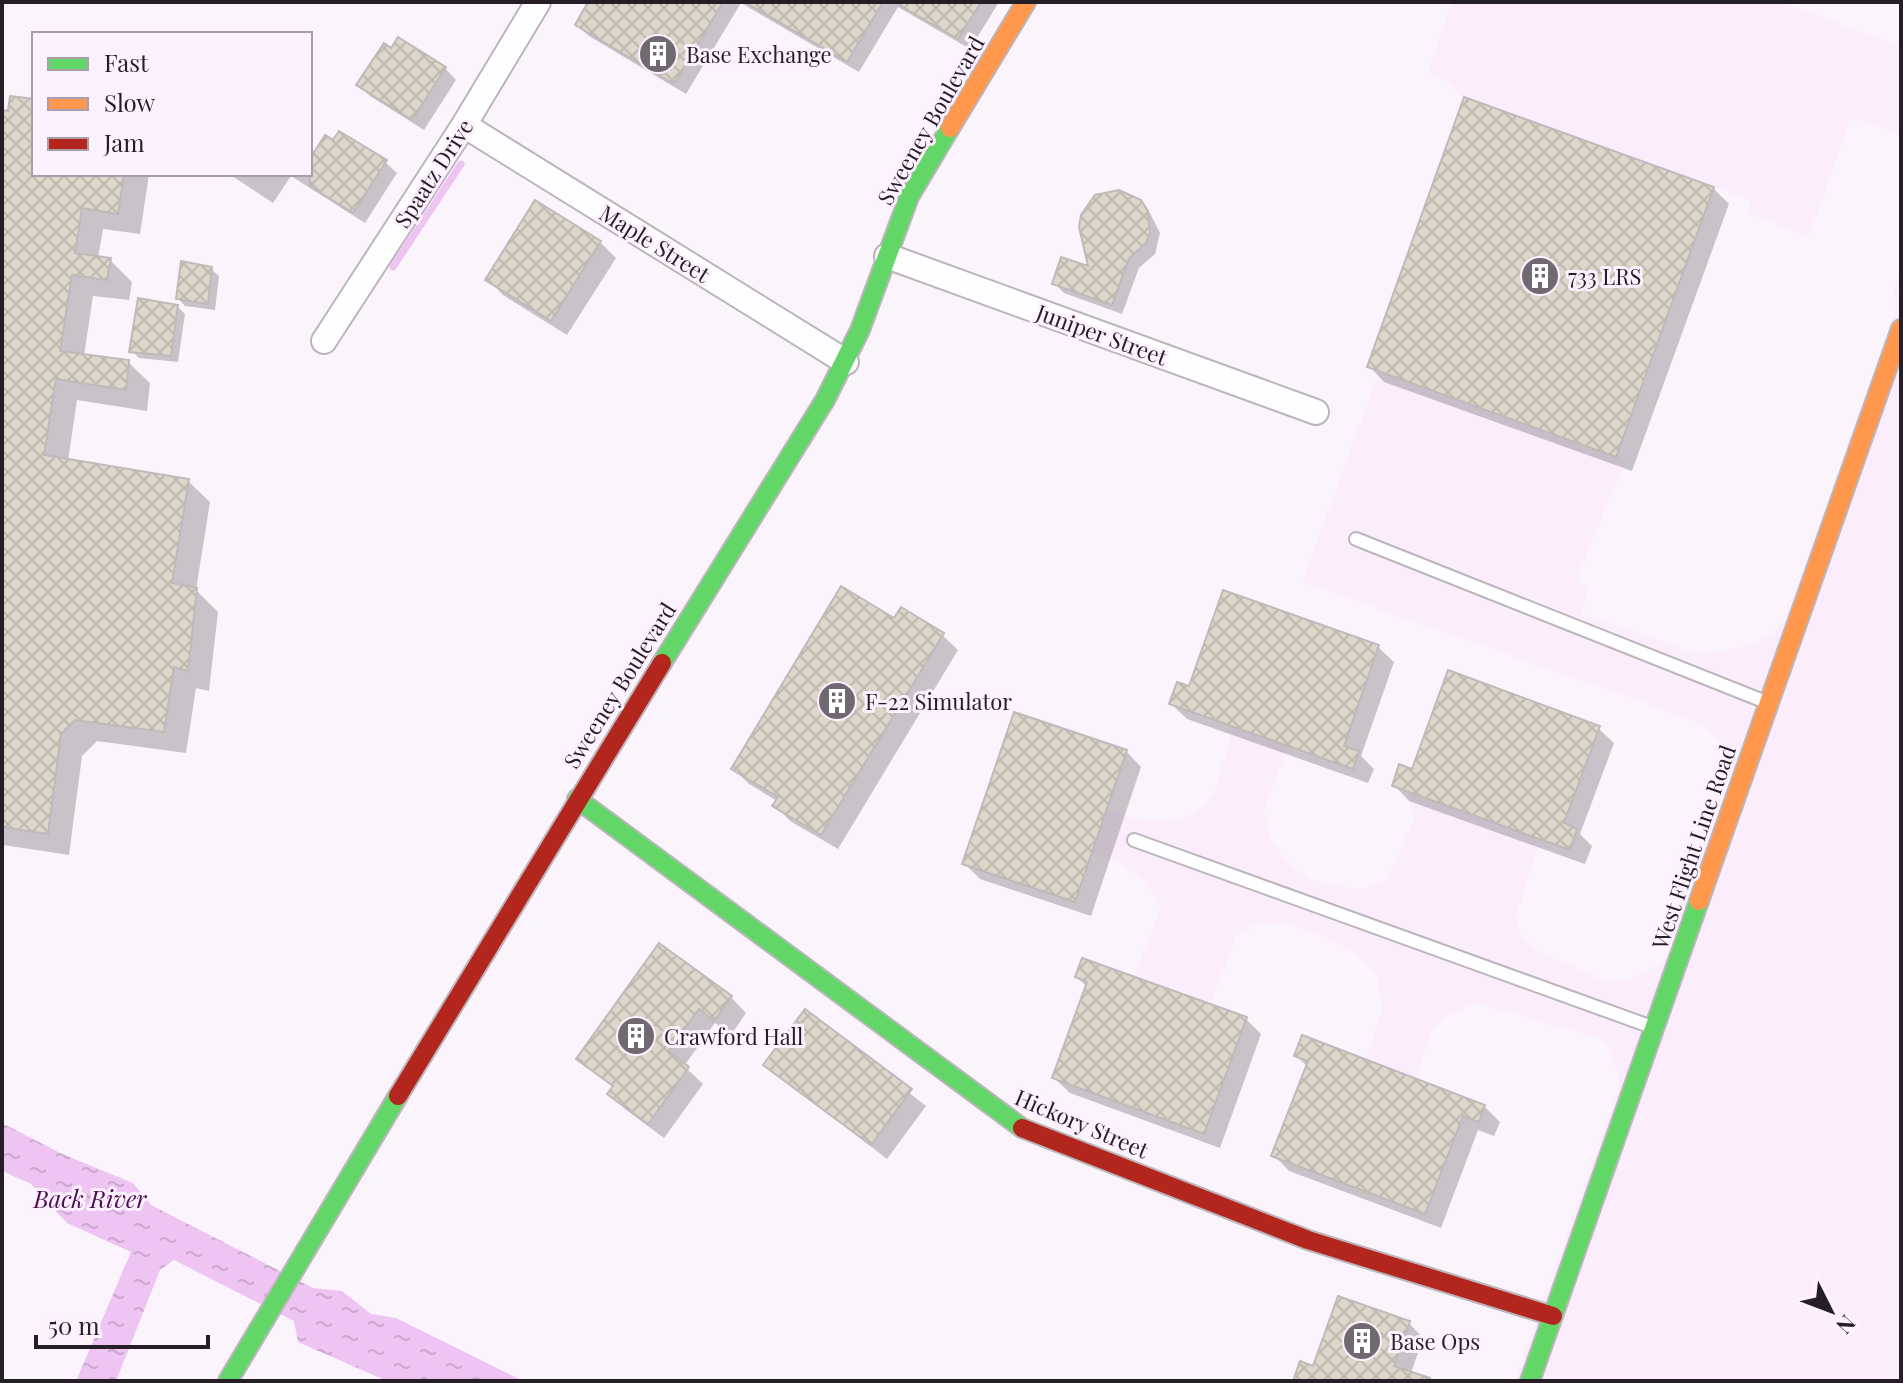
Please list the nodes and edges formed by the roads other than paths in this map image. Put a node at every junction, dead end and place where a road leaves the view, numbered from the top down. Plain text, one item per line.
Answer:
1 (538, 2) edge
2 (1026, 2) edge
3 (464, 125) junction
4 (887, 256) junction
5 (1901, 329) edge
6 (324, 341) dead end
7 (846, 362) junction
8 (1316, 412) dead end
9 (1356, 539) dead end
10 (1769, 703) junction
11 (577, 799) junction
12 (1134, 840) dead end
13 (1655, 1028) junction
14 (1553, 1316) junction
15 (228, 1381) edge
16 (1530, 1381) edge

1 - 3 street, Spaatz Drive
2 - 4 street, Sweeney Boulevard
3 - 6 street, Spaatz Drive
3 - 7 street, Maple Street
4 - 7 street, Sweeney Boulevard
4 - 8 street, Juniper Street
5 - 10 street, West Flight Line Road
7 - 11 street, Sweeney Boulevard
9 - 10 lane
10 - 13 street, West Flight Line Road
11 - 14 street, Hickory Street
11 - 15 street, Sweeney Boulevard
12 - 13 lane
13 - 14 street, West Flight Line Road
14 - 16 street, West Flight Line Road

